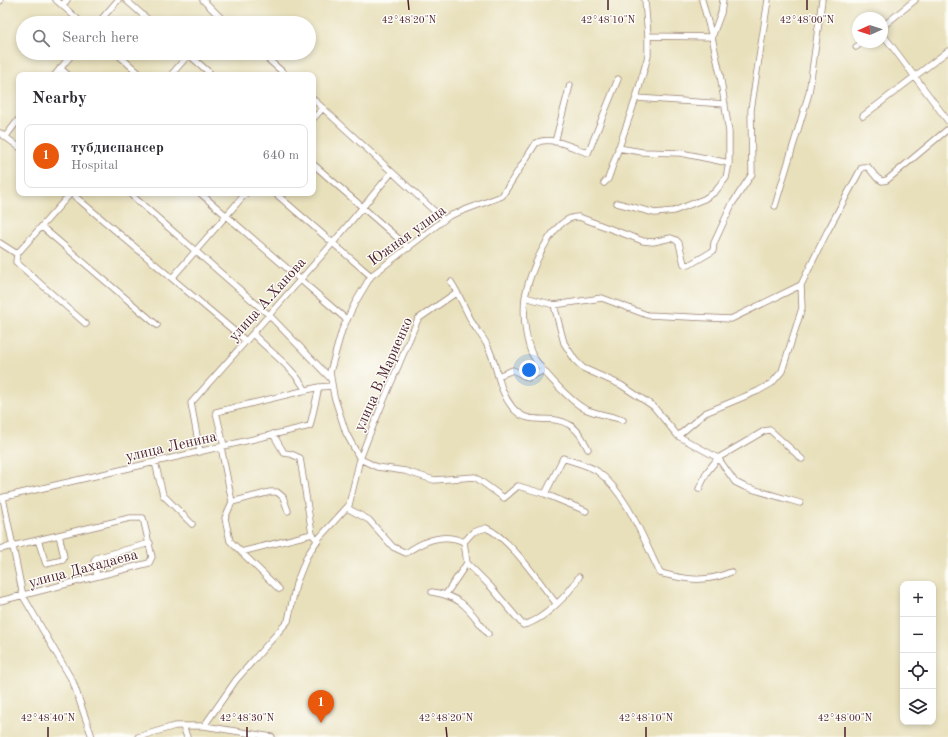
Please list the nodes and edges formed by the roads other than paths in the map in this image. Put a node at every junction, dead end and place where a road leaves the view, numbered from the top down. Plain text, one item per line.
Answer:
1 (56, 0) edge
2 (67, 0) edge
3 (118, 0) edge
4 (126, 0) edge
5 (203, 0) edge
6 (645, 0) edge
7 (702, 0) edge
8 (723, 0) edge
9 (768, 0) edge
10 (822, 0) edge
11 (915, 0) edge
12 (62, 5) junction
13 (74, 16) edge
14 (104, 16) edge
15 (144, 16) edge
16 (219, 16) edge
17 (888, 21) edge
18 (648, 36) junction
19 (712, 36) junction
20 (888, 41) edge
21 (948, 51) edge
22 (67, 60) edge
23 (124, 60) edge
24 (183, 60) edge
25 (195, 60) edge
26 (269, 60) edge
27 (60, 68) junction
28 (57, 72) edge
29 (65, 72) edge
30 (138, 72) edge
31 (173, 72) edge
32 (209, 72) edge
33 (283, 72) edge
34 (916, 76) junction
35 (618, 79) dead end
36 (570, 85) dead end
37 (636, 98) junction
38 (316, 102) edge
39 (725, 104) junction
40 (323, 108) junction
41 (316, 116) edge
42 (863, 116) dead end
43 (948, 121) edge
44 (16, 124) edge
45 (948, 129) edge
46 (0, 133) edge
47 (6, 136) junction
48 (555, 142) junction
49 (16, 144) edge
50 (618, 148) junction
51 (729, 163) junction
52 (316, 167) edge
53 (392, 172) junction
54 (604, 183) dead end
55 (68, 196) edge
56 (75, 196) edge
57 (132, 196) edge
58 (203, 196) edge
59 (244, 196) edge
60 (278, 196) edge
61 (617, 203) dead end
62 (362, 206) junction
63 (775, 206) dead end
64 (226, 217) junction
65 (444, 220) junction
66 (42, 226) junction
67 (0, 243) edge
68 (332, 244) junction
69 (409, 248) junction
70 (196, 251) junction
71 (17, 254) junction
72 (371, 276) junction
73 (172, 278) junction
74 (300, 280) junction
75 (451, 282) dead end
76 (801, 285) junction
77 (458, 292) junction
78 (525, 297) junction
79 (554, 305) junction
80 (269, 315) junction
81 (347, 320) junction
82 (86, 324) dead end
83 (157, 325) dead end
84 (252, 334) junction
85 (246, 341) junction
86 (542, 371) junction
87 (498, 376) junction
88 (331, 380) junction
89 (332, 386) junction
90 (319, 387) junction
91 (306, 391) junction
92 (623, 420) dead end
93 (273, 434) junction
94 (678, 436) junction
95 (222, 446) junction
96 (588, 449) dead end
97 (200, 452) junction
98 (718, 458) junction
99 (360, 459) junction
100 (802, 459) dead end
101 (155, 462) junction
102 (699, 489) dead end
103 (545, 494) junction
104 (1, 498) edge
105 (232, 502) junction
106 (800, 504) dead end
107 (347, 508) junction
108 (288, 511) dead end
109 (586, 511) dead end
110 (192, 524) dead end
111 (312, 534) junction
112 (59, 535) junction
113 (38, 540) junction
114 (318, 540) junction
115 (464, 542) junction
116 (150, 543) junction
117 (13, 546) junction
118 (0, 549) edge
119 (241, 552) junction
120 (466, 563) junction
121 (731, 572) dead end
122 (97, 576) junction
123 (579, 577) dead end
124 (279, 589) dead end
125 (432, 592) dead end
126 (446, 594) junction
127 (23, 596) junction
128 (0, 601) edge
129 (556, 603) junction
130 (488, 634) dead end
131 (183, 726) junction
132 (204, 726) junction
133 (241, 735) edge
134 (92, 737) edge
135 (138, 737) edge
136 (187, 737) edge
137 (272, 737) edge

1 - 12 street
2 - 12 street
3 - 14 street
4 - 15 street
5 - 16 street
6 - 18 street
7 - 19 street
8 - 19 street
9 - 78 street
10 - 63 street
11 - 17 street
12 - 13 street
18 - 19 street
18 - 37 street
19 - 39 street
20 - 34 street
21 - 34 street
22 - 27 street
23 - 30 street
24 - 31 street
25 - 32 street
26 - 33 street
27 - 28 street
27 - 29 street
34 - 42 street
34 - 43 street
35 - 48 street, Южная улица
36 - 48 street
37 - 39 street
37 - 50 street
38 - 40 street
39 - 51 street
40 - 41 street
40 - 53 street
44 - 47 street
45 - 76 street
46 - 47 street
47 - 49 street
48 - 65 street, Южная улица
50 - 51 street
50 - 54 street
51 - 61 street
52 - 62 street
53 - 62 street, улица А.Ханова
53 - 65 street
55 - 66 street
56 - 73 street
57 - 70 street
58 - 64 street
59 - 64 street
60 - 68 street
62 - 68 street, улица А.Ханова
62 - 69 street
64 - 70 street
64 - 74 street
65 - 69 street, Южная улица
66 - 71 street
66 - 83 street
67 - 71 street
68 - 72 street
68 - 74 street, улица А.Ханова
69 - 72 street, Южная улица
70 - 73 street
70 - 80 street
71 - 82 street
72 - 81 street, Южная улица
73 - 85 street
74 - 80 street, улица А.Ханова
74 - 81 street
75 - 77 street
76 - 79 street
76 - 94 street
77 - 87 street
77 - 99 street, улица В.Мариенко
78 - 79 street
78 - 86 street
79 - 94 street
80 - 84 street, улица А.Ханова
80 - 88 street
81 - 88 street, Южная улица
84 - 85 street, улица А.Ханова
84 - 91 street
85 - 97 street, улица А.Ханова
86 - 87 street
86 - 92 street
87 - 96 street
88 - 89 street, Южная улица
89 - 90 street
89 - 99 street, Южная улица
90 - 91 street
90 - 93 street, улица Ленина
91 - 95 street
93 - 95 street, улица Ленина
93 - 111 street
94 - 98 street
95 - 97 street, улица Ленина
95 - 105 street
97 - 101 street, улица Ленина
98 - 100 street
98 - 102 street
98 - 106 street
99 - 103 street
99 - 107 street, улица В.Мариенко
101 - 104 street, улица Ленина
101 - 110 street
103 - 109 street
103 - 121 street
104 - 117 street
105 - 108 street
105 - 119 street
107 - 114 street
107 - 115 street
111 - 114 street
111 - 119 street
112 - 113 street
112 - 113 street
112 - 116 street, улица Дахадаева
113 - 117 street
114 - 132 street
115 - 120 street
115 - 129 street
116 - 122 street, улица Дахадаева
116 - 122 street
117 - 118 street
117 - 127 street
119 - 124 street
120 - 126 street
120 - 129 street
122 - 127 street, улица Дахадаева
123 - 129 street
125 - 126 street
126 - 130 street
127 - 128 street, улица Дахадаева
127 - 134 street
131 - 132 street
131 - 135 street
131 - 136 street
132 - 133 street
133 - 137 street

